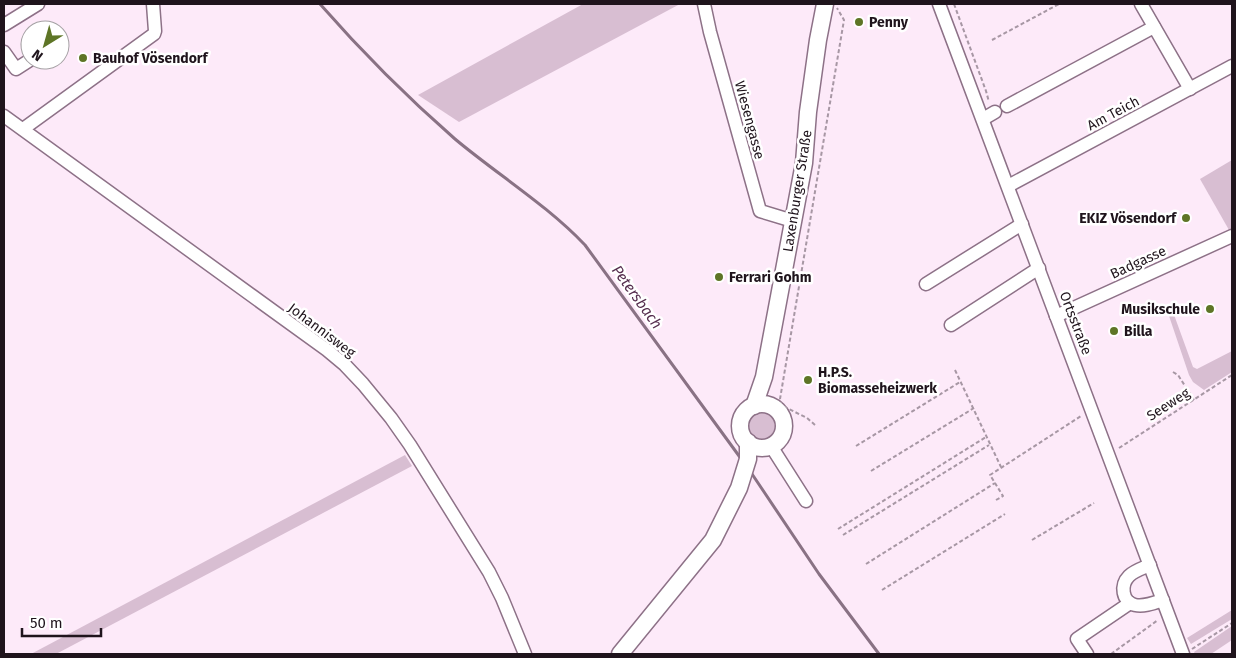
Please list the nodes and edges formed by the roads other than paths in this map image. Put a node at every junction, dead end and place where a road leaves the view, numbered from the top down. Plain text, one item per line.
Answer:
1 (38, 4) edge
2 (153, 4) edge
3 (704, 4) edge
4 (825, 4) edge
5 (939, 4) edge
6 (1146, 6) edge
7 (4, 25) edge
8 (1154, 27) junction
9 (4, 52) edge
10 (20, 66) edge
11 (1232, 66) edge
12 (1190, 89) junction
13 (1007, 106) dead end
14 (995, 112) dead end
15 (4, 116) edge
16 (983, 119) junction
17 (22, 129) junction
18 (1008, 186) junction
19 (793, 221) junction
20 (1022, 224) junction
21 (1232, 236) edge
22 (1039, 268) junction
23 (926, 284) dead end
24 (1056, 316) junction
25 (951, 325) dead end
26 (762, 406) junction
27 (760, 445) junction
28 (806, 502) dead end
29 (1150, 565) junction
30 (1157, 602) junction
31 (1130, 603) junction
32 (1185, 653) edge
33 (525, 654) edge
34 (620, 654) edge
35 (1087, 654) edge

1 - 7 street
2 - 17 street
3 - 19 street, Wiesengasse
4 - 19 main road, Laxenburger Straße
5 - 16 street, Ortsstraße
6 - 8 street
8 - 12 street
8 - 13 street
9 - 10 street
11 - 12 street, Am Teich
12 - 18 street, Am Teich
14 - 16 street
15 - 17 street, Johannisweg
16 - 18 street, Ortsstraße
17 - 33 street, Johannisweg
18 - 20 street, Ortsstraße
19 - 26 main road, Laxenburger Straße
20 - 22 street, Ortsstraße
20 - 23 street
21 - 24 street, Badgasse
22 - 24 street, Ortsstraße
22 - 25 street
24 - 29 street, Ortsstraße
26 - 27 main road, Laxenburger Straße
26 - 27 main road
27 - 28 street
27 - 34 main road, Laxenburger Straße
29 - 30 street, Ortsstraße
29 - 31 street
30 - 31 street
30 - 32 street, Ortsstraße
31 - 35 street

